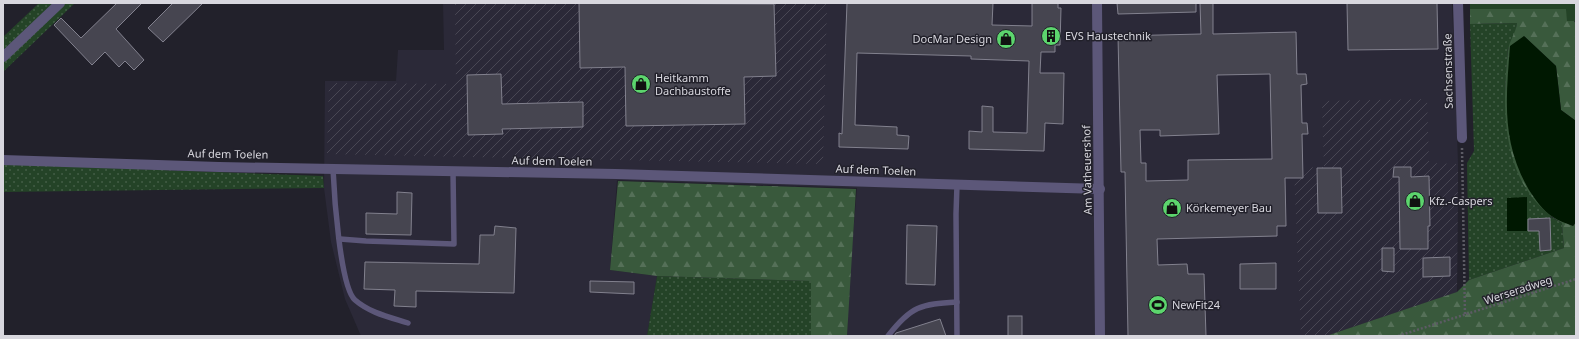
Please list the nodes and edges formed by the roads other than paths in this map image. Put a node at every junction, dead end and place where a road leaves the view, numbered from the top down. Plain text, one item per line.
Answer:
1 (60, 3) edge
2 (1097, 3) edge
3 (1458, 3) edge
4 (3, 57) edge
5 (1462, 138) road end
6 (3, 160) edge
7 (333, 169) junction
8 (453, 171) junction
9 (957, 185) junction
10 (1100, 189) junction
11 (340, 239) junction
12 (957, 302) junction
13 (408, 323) dead end
14 (888, 336) edge
15 (957, 336) edge
16 (1100, 336) edge

1 - 4 street
2 - 10 street, Am Vatheuershof
3 - 5 street, Sachsenstraße
6 - 7 street, Auf dem Toelen
7 - 8 street, Auf dem Toelen
7 - 11 lane
8 - 9 street, Auf dem Toelen
8 - 11 lane
9 - 10 street, Auf dem Toelen
9 - 12 lane
10 - 16 street, Am Vatheuershof
11 - 13 lane
12 - 14 lane
12 - 15 lane

